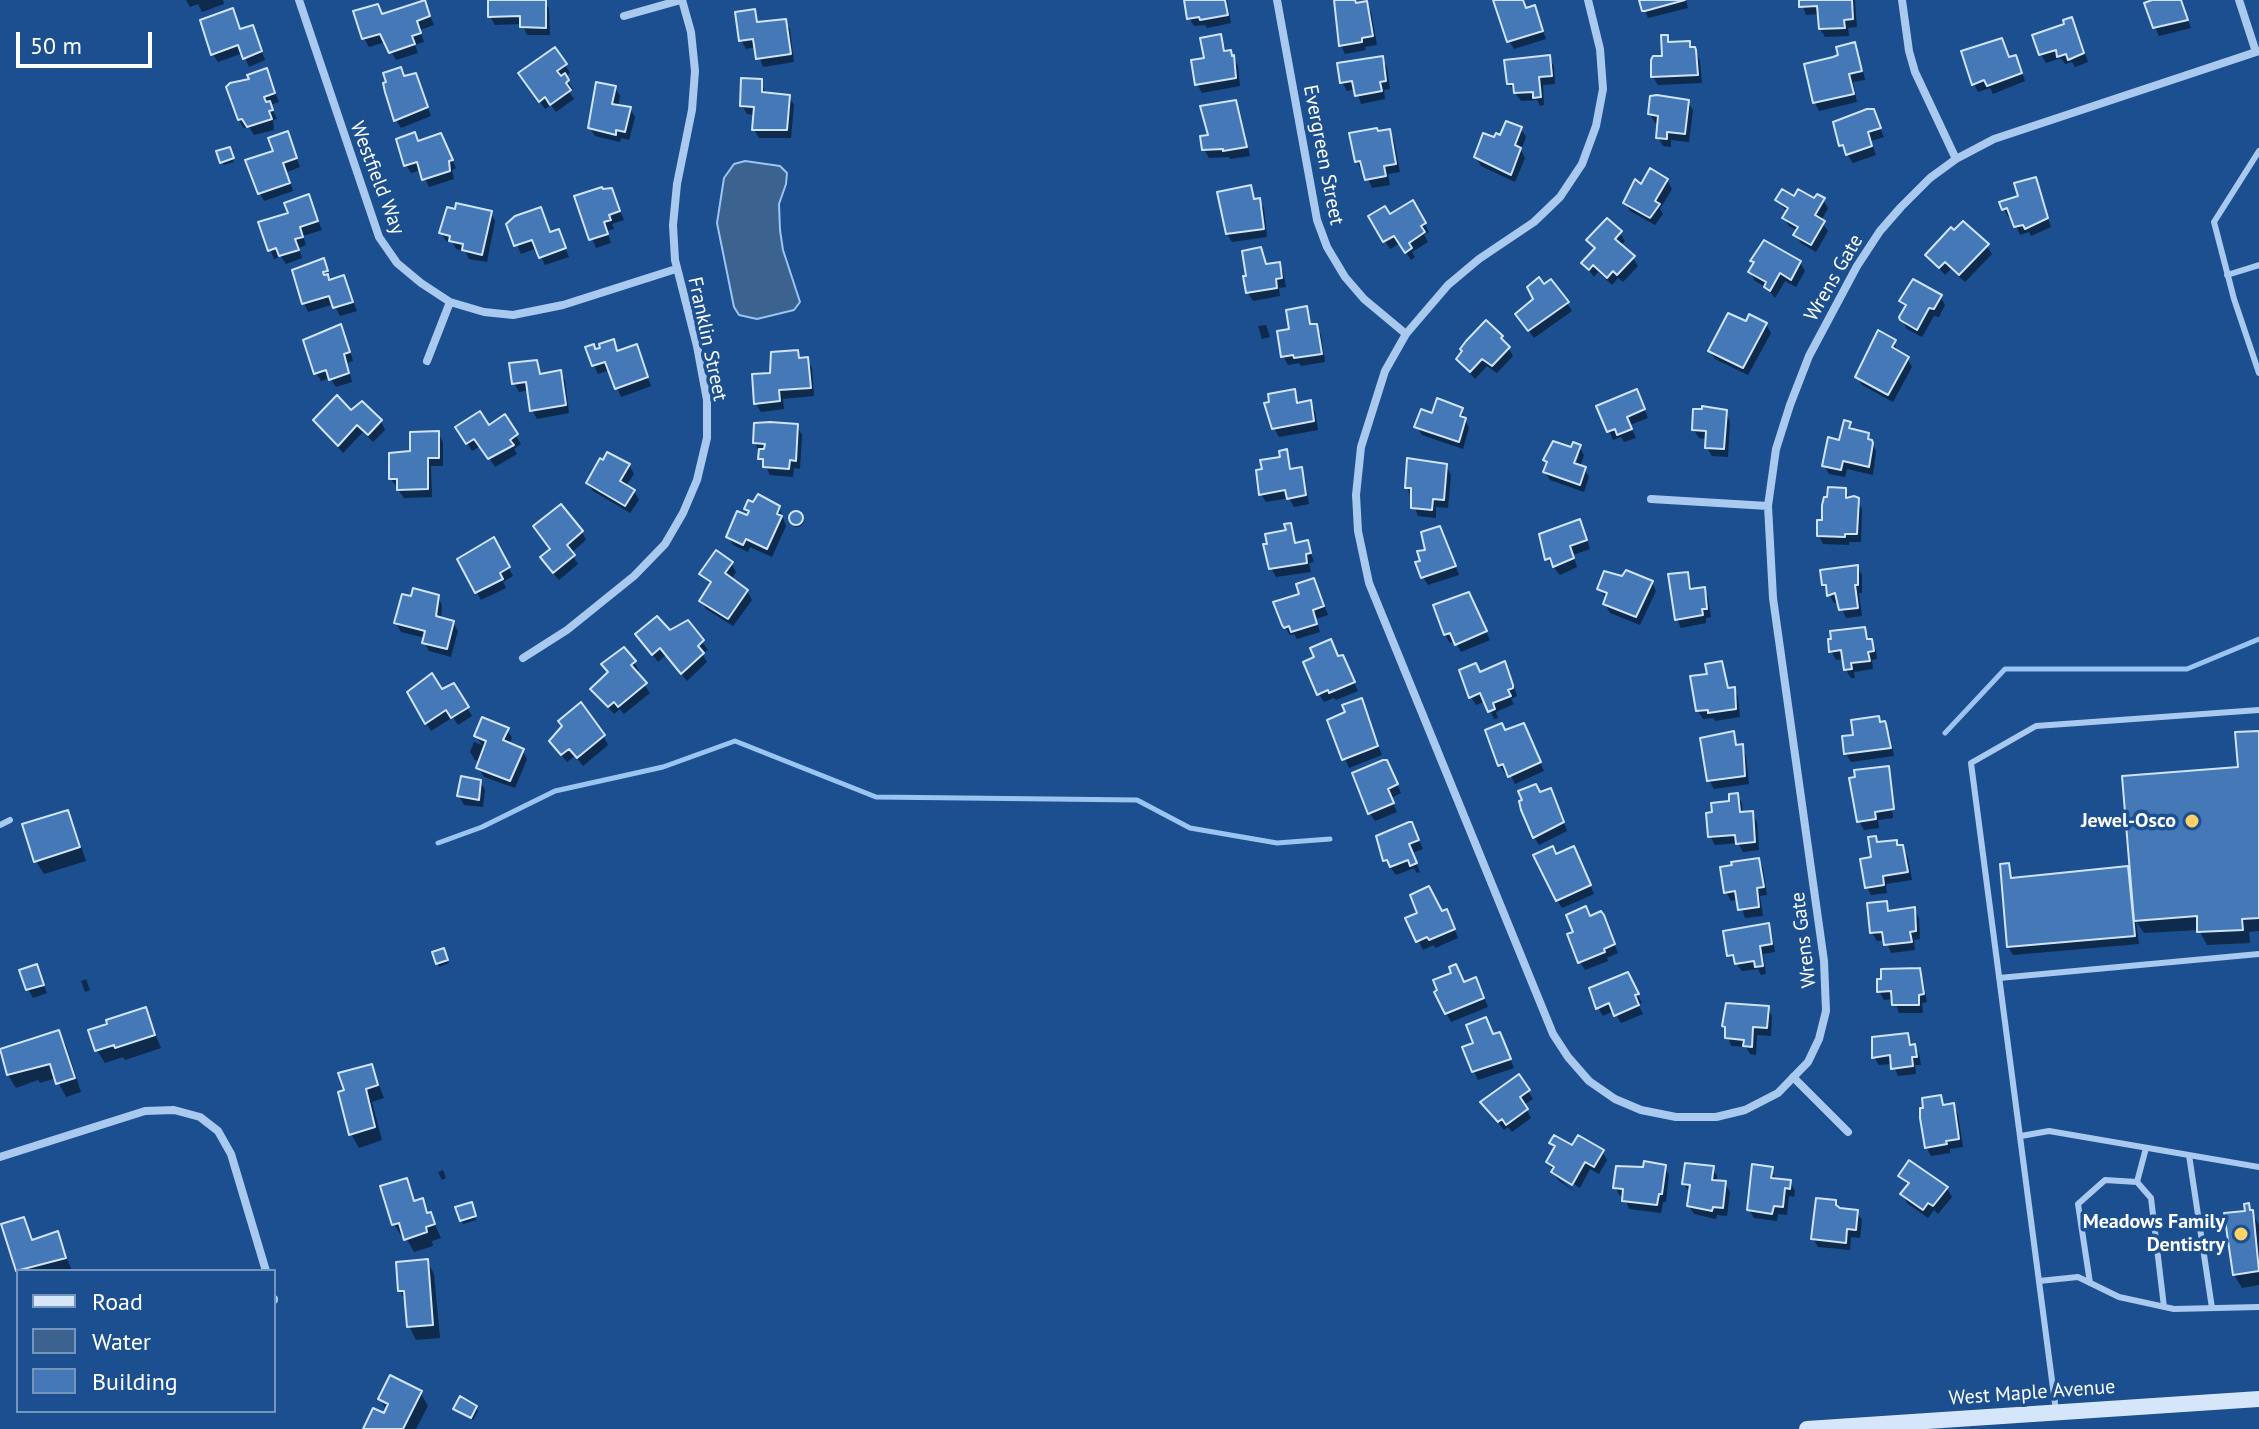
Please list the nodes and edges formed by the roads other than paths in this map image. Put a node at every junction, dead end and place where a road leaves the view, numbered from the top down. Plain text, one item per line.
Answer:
1 (299, 0) edge
2 (681, 0) edge
3 (1277, 0) edge
4 (1588, 0) edge
5 (1902, 0) edge
6 (2239, 0) edge
7 (624, 16) dead end
8 (2258, 54) edge
9 (2259, 151) edge
10 (1956, 159) junction
11 (2259, 265) edge
12 (676, 269) junction
13 (2227, 275) junction
14 (450, 302) junction
15 (1406, 334) junction
16 (427, 361) dead end
17 (2259, 373) edge
18 (1651, 499) dead end
19 (1768, 506) junction
20 (523, 658) dead end
21 (2259, 710) edge
22 (10, 820) dead end
23 (0, 825) edge
24 (2259, 954) edge
25 (1999, 978) junction
26 (1793, 1077) junction
27 (1848, 1132) dead end
28 (2021, 1136) junction
29 (2146, 1148) junction
30 (2189, 1155) junction
31 (0, 1157) edge
32 (2259, 1167) edge
33 (2137, 1182) junction
34 (265, 1269) edge
35 (2039, 1281) junction
36 (2090, 1283) junction
37 (2164, 1307) junction
38 (2259, 1307) edge
39 (2212, 1308) junction
40 (2259, 1399) edge
41 (2056, 1411) junction
42 (1818, 1429) edge

1 - 14 street, Westfield Way
2 - 7 street
2 - 12 street, Franklin Street
3 - 15 street, Evergreen Street
4 - 15 street, Wrens Gate
5 - 10 street
6 - 8 street
8 - 10 street, Wrens Gate
9 - 13 lane
10 - 19 street, Wrens Gate
11 - 13 lane
12 - 14 street, Westfield Way
12 - 20 street, Franklin Street
13 - 17 lane
14 - 16 street
15 - 26 street, Wrens Gate
18 - 19 street
19 - 26 street, Wrens Gate
21 - 25 lane
22 - 23 lane
24 - 25 lane
25 - 28 lane
26 - 27 street
28 - 29 lane
28 - 35 lane
29 - 30 lane
29 - 33 lane
30 - 32 lane
30 - 39 lane
31 - 34 street
33 - 36 lane
33 - 37 lane
35 - 36 lane
35 - 41 lane
36 - 37 lane
37 - 39 lane
38 - 39 lane
40 - 41 main road, West Maple Avenue
41 - 42 main road, West Maple Avenue

